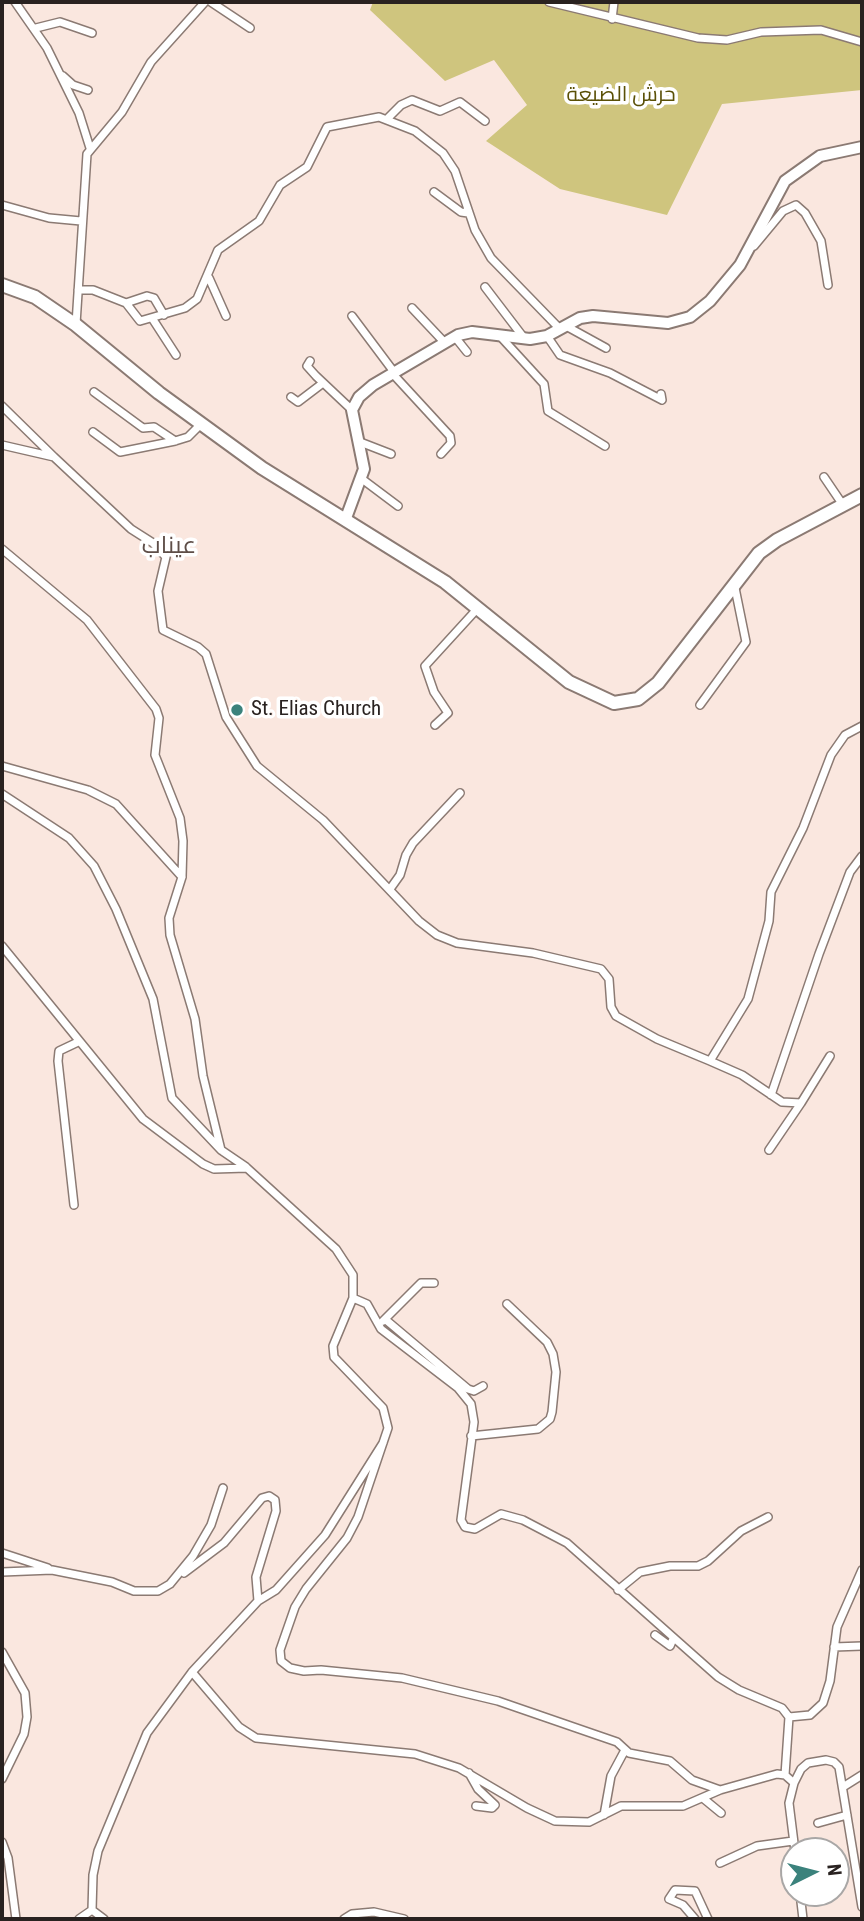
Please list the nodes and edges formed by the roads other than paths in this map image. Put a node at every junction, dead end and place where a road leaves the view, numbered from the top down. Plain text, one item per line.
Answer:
1 (15, 2) edge
2 (205, 2) edge
3 (211, 2) edge
4 (549, 2) edge
5 (614, 2) edge
6 (612, 19) junction
7 (36, 28) junction
8 (250, 28) dead end
9 (92, 33) dead end
10 (862, 42) edge
11 (60, 74) junction
12 (88, 90) dead end
13 (387, 119) junction
14 (485, 121) dead end
15 (862, 147) edge
16 (90, 148) junction
17 (433, 192) dead end
18 (2, 205) edge
19 (468, 213) junction
20 (81, 221) junction
21 (747, 255) junction
22 (208, 274) junction
23 (2, 285) edge
24 (828, 285) dead end
25 (485, 287) dead end
26 (78, 290) junction
27 (126, 303) junction
28 (412, 308) dead end
29 (164, 314) junction
30 (226, 316) dead end
31 (352, 316) dead end
32 (152, 318) junction
33 (76, 325) junction
34 (562, 327) junction
35 (499, 335) junction
36 (547, 336) junction
37 (524, 339) junction
38 (450, 340) junction
39 (606, 348) dead end
40 (467, 352) dead end
41 (176, 355) dead end
42 (310, 361) dead end
43 (393, 372) junction
44 (323, 383) junction
45 (94, 392) dead end
46 (661, 394) dead end
47 (291, 397) dead end
48 (2, 406) edge
49 (352, 410) junction
50 (201, 424) junction
51 (93, 432) dead end
52 (175, 441) junction
53 (360, 442) junction
54 (2, 444) edge
55 (606, 446) dead end
56 (390, 454) dead end
57 (441, 454) dead end
58 (54, 457) junction
59 (824, 477) dead end
60 (362, 479) junction
61 (862, 495) edge
62 (843, 505) junction
63 (398, 506) dead end
64 (346, 518) junction
65 (2, 549) edge
66 (734, 583) junction
67 (478, 607) junction
68 (700, 705) dead end
69 (435, 725) dead end
70 (862, 726) edge
71 (2, 766) edge
72 (460, 793) dead end
73 (2, 794) edge
74 (862, 856) edge
75 (182, 877) junction
76 (390, 889) junction
77 (2, 946) edge
78 (78, 1042) junction
79 (830, 1056) dead end
80 (709, 1061) junction
81 (771, 1095) junction
82 (801, 1103) junction
83 (222, 1150) junction
84 (769, 1150) dead end
85 (247, 1168) junction
86 (74, 1205) dead end
87 (434, 1283) dead end
88 (353, 1298) junction
89 (507, 1304) dead end
90 (376, 1318) junction
91 (386, 1320) junction
92 (483, 1386) dead end
93 (471, 1436) junction
94 (384, 1442) junction
95 (223, 1488) dead end
96 (768, 1517) dead end
97 (2, 1553) edge
98 (52, 1570) junction
99 (862, 1570) edge
100 (2, 1572) edge
101 (170, 1584) junction
102 (618, 1590) junction
103 (258, 1601) junction
104 (655, 1635) dead end
105 (673, 1639) junction
106 (862, 1646) edge
107 (834, 1647) junction
108 (2, 1652) edge
109 (192, 1672) junction
110 (789, 1717) junction
111 (625, 1750) junction
112 (469, 1773) junction
113 (785, 1775) junction
114 (862, 1775) edge
115 (2, 1779) edge
116 (794, 1783) junction
117 (843, 1787) junction
118 (720, 1790) junction
119 (704, 1799) junction
120 (476, 1806) dead end
121 (721, 1813) dead end
122 (848, 1815) junction
123 (604, 1816) junction
124 (818, 1823) dead end
125 (793, 1837) edge
126 (2, 1842) edge
127 (780, 1843) edge
128 (720, 1863) dead end
129 (862, 1907) edge
130 (92, 1910) junction
131 (16, 1919) edge
132 (79, 1919) edge
133 (104, 1919) edge
134 (344, 1919) edge
135 (404, 1919) edge
136 (695, 1919) edge
137 (708, 1919) edge

1 - 7 street
2 - 16 street
3 - 8 street
4 - 6 street
5 - 6 street
6 - 10 street
7 - 9 street
7 - 11 street
11 - 12 street
11 - 16 street
13 - 14 street
13 - 19 street
13 - 22 street
15 - 21 street
16 - 20 street
17 - 19 street
18 - 20 street
19 - 34 street
20 - 26 street
21 - 24 street
21 - 34 street
22 - 29 street
22 - 30 street
23 - 33 main road
25 - 37 street
26 - 27 street
26 - 33 street
27 - 29 street
27 - 32 street
28 - 38 street
29 - 32 street
31 - 43 street
32 - 41 street
33 - 50 main road
34 - 36 street
34 - 39 street
35 - 37 street
35 - 38 street
35 - 55 street
36 - 37 street
36 - 46 street
38 - 40 street
38 - 43 street
42 - 44 street
43 - 49 street
43 - 57 street
44 - 47 street
44 - 49 street
45 - 52 street
48 - 58 street
49 - 53 street
50 - 52 street
50 - 64 main road
51 - 52 street
53 - 56 street
53 - 60 street
54 - 58 street
58 - 76 street
59 - 62 street
60 - 63 street
60 - 64 street
61 - 62 main road
62 - 66 main road
64 - 67 main road
65 - 75 street
66 - 67 main road
66 - 68 street
67 - 69 street
70 - 80 street
71 - 75 street
72 - 76 street
73 - 83 street
74 - 81 street
75 - 83 street
76 - 80 street
77 - 78 street
78 - 85 street
78 - 86 street
79 - 82 street
80 - 81 street
81 - 82 street
82 - 84 street
83 - 85 street
85 - 88 street
87 - 91 street
88 - 90 street
88 - 94 street
89 - 93 street
90 - 91 street
90 - 93 street
91 - 92 street
93 - 102 street
94 - 103 street
94 - 111 street
95 - 101 street
96 - 102 street
97 - 98 street
98 - 100 street
98 - 101 street
99 - 107 street
101 - 103 street
102 - 105 street
103 - 109 street
104 - 105 street
105 - 110 street
106 - 107 street
107 - 110 street
108 - 115 street
109 - 112 street
109 - 130 street
110 - 113 street
111 - 118 street
111 - 123 street
112 - 120 street
112 - 123 street
113 - 116 street
113 - 118 street
114 - 117 street
116 - 117 street
116 - 125 street
117 - 122 street
118 - 119 street
119 - 121 street
119 - 123 street
122 - 124 street
122 - 129 street
126 - 131 street
127 - 128 street
130 - 132 street
130 - 133 street
134 - 135 street
136 - 137 street

